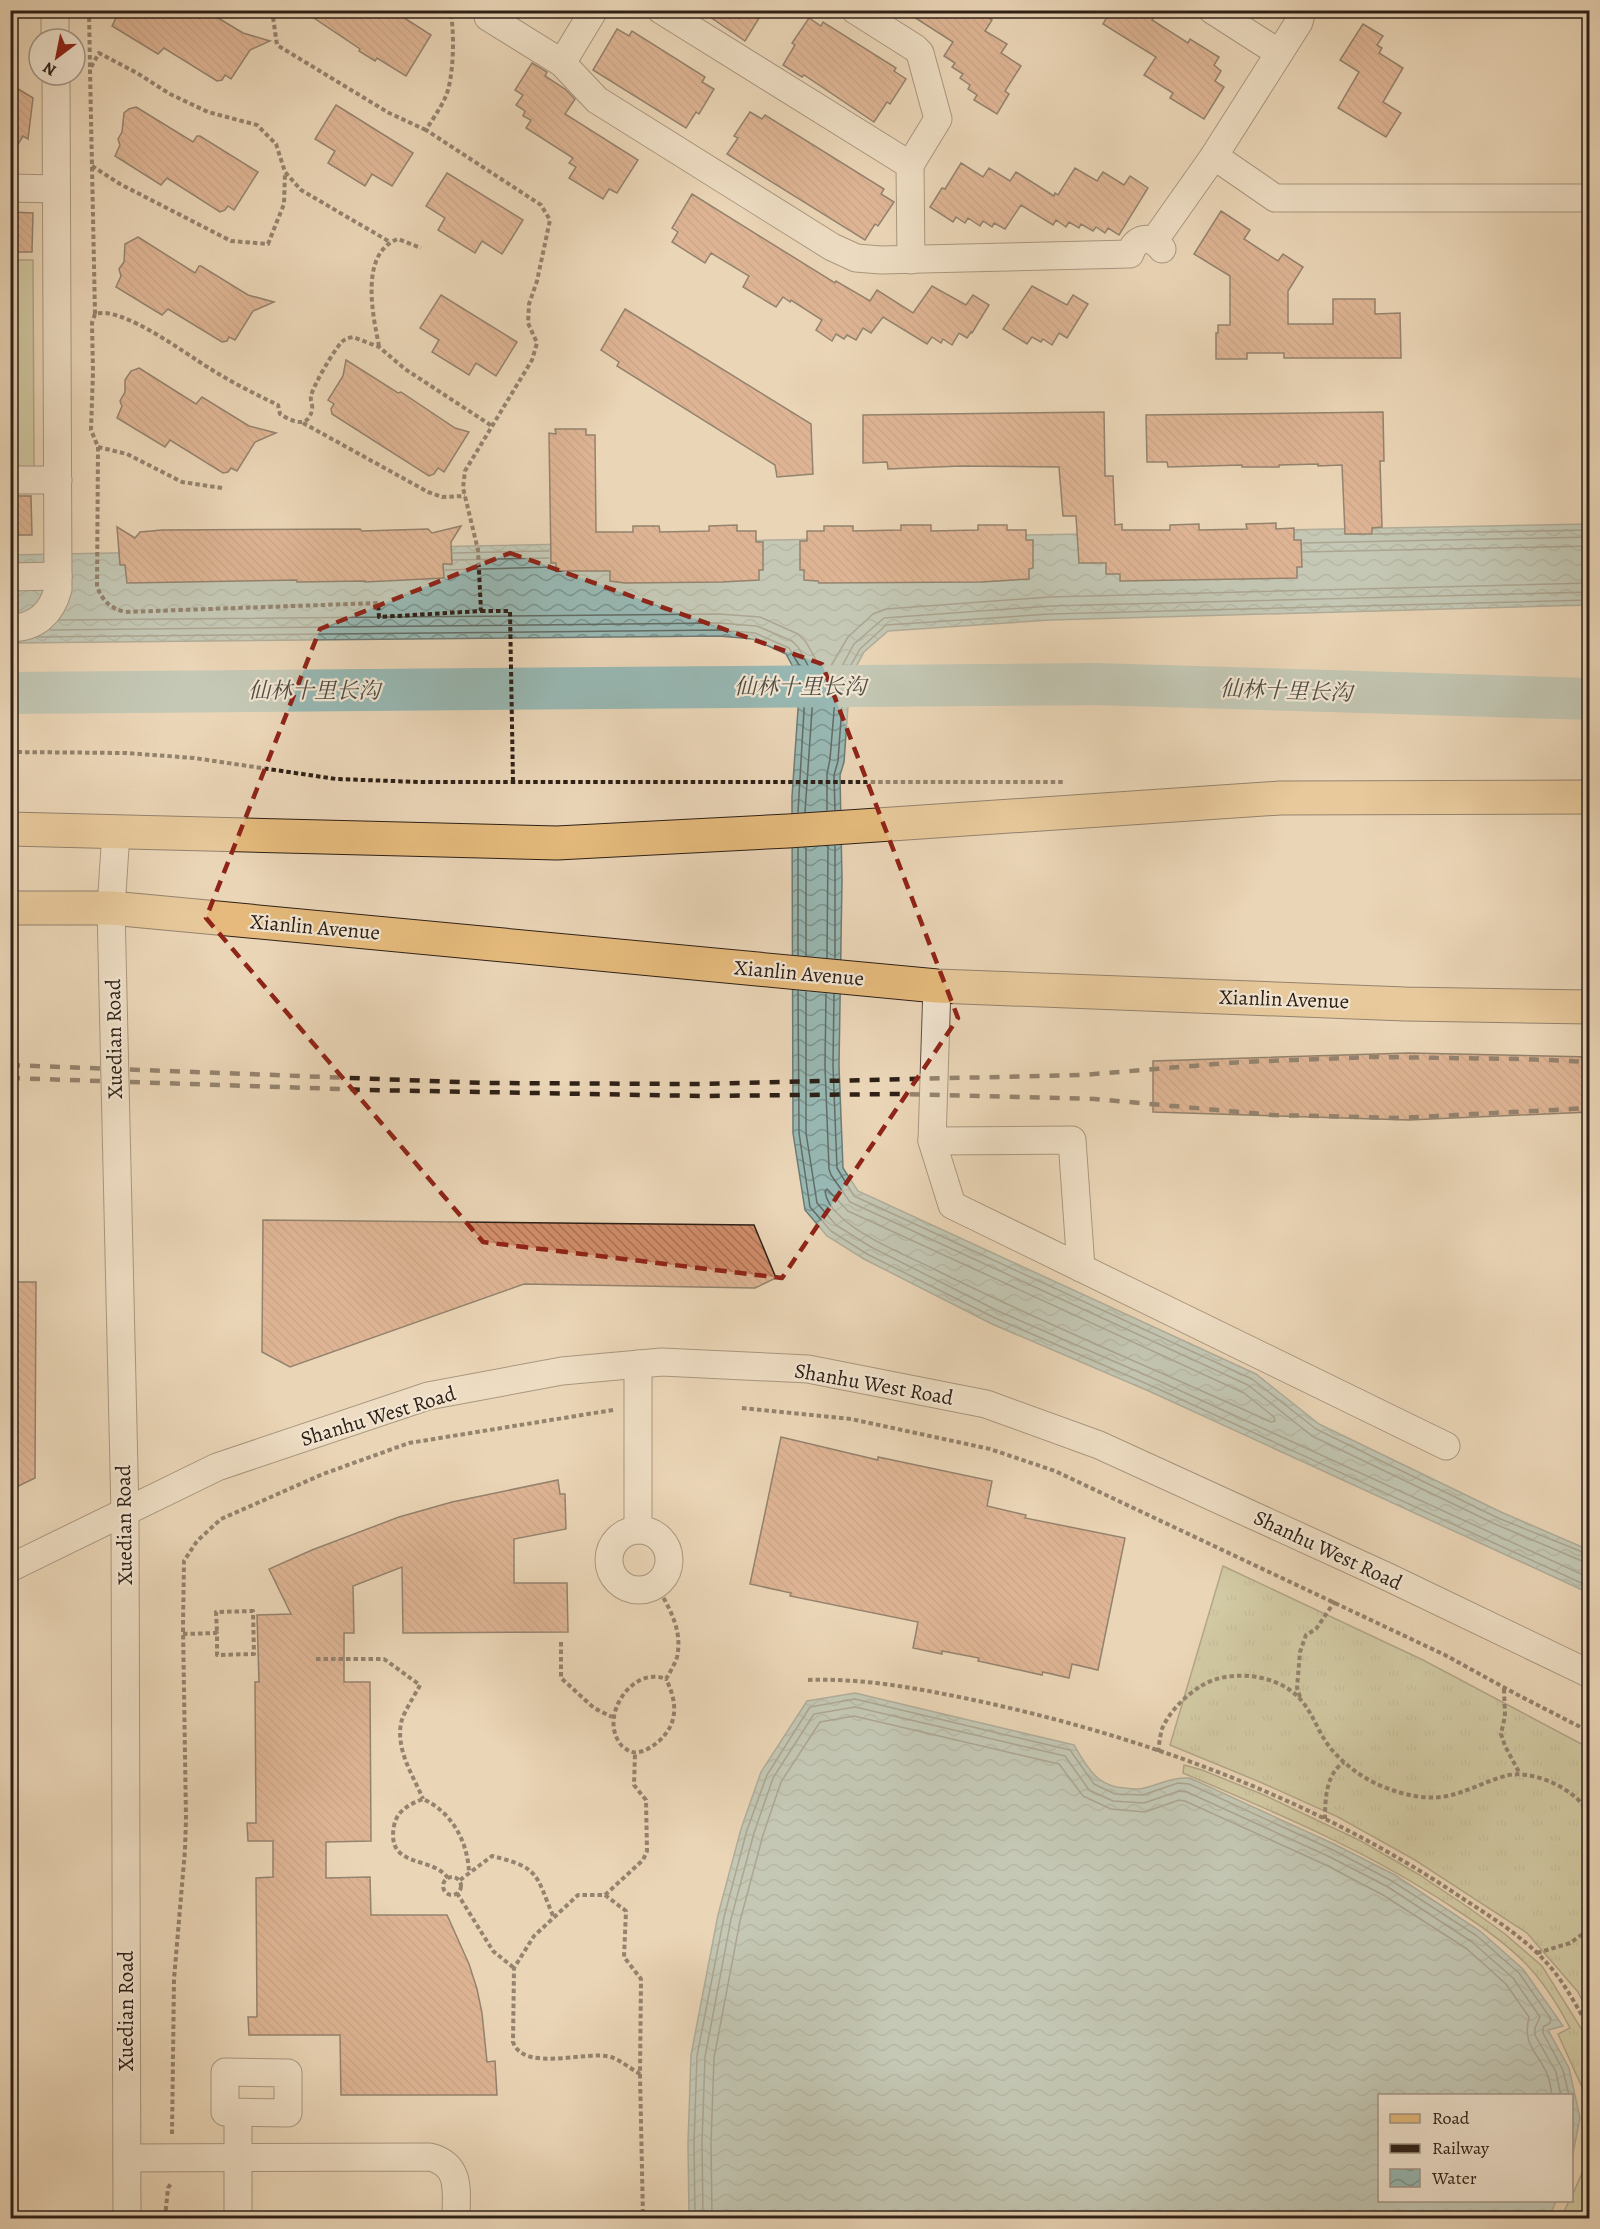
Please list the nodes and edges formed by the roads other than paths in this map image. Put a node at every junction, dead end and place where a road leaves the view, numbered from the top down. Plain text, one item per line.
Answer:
1 (55, 10) edge
2 (594, 10) edge
3 (661, 10) edge
4 (855, 10) edge
5 (1212, 10) edge
6 (1302, 10) edge
7 (488, 17) dead end
8 (56, 27) edge
9 (1279, 53) junction
10 (562, 63) junction
11 (56, 87) edge
12 (1214, 156) junction
13 (910, 165) junction
14 (10, 188) edge
15 (56, 189) junction
16 (1590, 198) edge
17 (911, 260) junction
18 (10, 480) edge
19 (58, 480) junction
20 (58, 576) junction
21 (10, 577) edge
22 (10, 628) edge
23 (1590, 797) edge
24 (10, 829) edge
25 (116, 832) junction
26 (10, 908) edge
27 (111, 908) junction
28 (937, 986) junction
29 (1590, 1007) edge
30 (932, 1141) junction
31 (1081, 1268) junction
32 (638, 1364) junction
33 (1446, 1446) dead end
34 (125, 1513) junction
35 (638, 1530) junction
36 (10, 1568) edge
37 (1590, 1674) edge
38 (238, 2113) dead end
39 (127, 2158) junction
40 (238, 2158) junction
41 (127, 2218) edge
42 (238, 2218) edge
43 (456, 2218) edge

1 - 8 street
2 - 10 street
3 - 13 street
4 - 13 street
5 - 9 street
6 - 9 street
7 - 10 street
9 - 12 street
10 - 17 street
11 - 15 street
12 - 16 street
12 - 17 street
13 - 17 street
14 - 15 street
15 - 19 street
18 - 19 street
19 - 20 street
20 - 21 street
20 - 22 street
23 - 25 main road
24 - 25 main road
25 - 27 street, Xuedian Road
26 - 27 main road, Xianlin Avenue
27 - 28 main road, Xianlin Avenue
27 - 34 street, Xuedian Road
28 - 29 main road, Xianlin Avenue
28 - 30 street
30 - 31 street
30 - 31 street
31 - 33 street
32 - 34 street, Shanhu West Road
32 - 35 street
32 - 37 street, Shanhu West Road
34 - 36 street, Shanhu West Road
34 - 39 street, Xuedian Road
35 - 35 street
38 - 40 street
39 - 40 street
39 - 41 street, Xuedian Road
40 - 42 street
40 - 43 street

